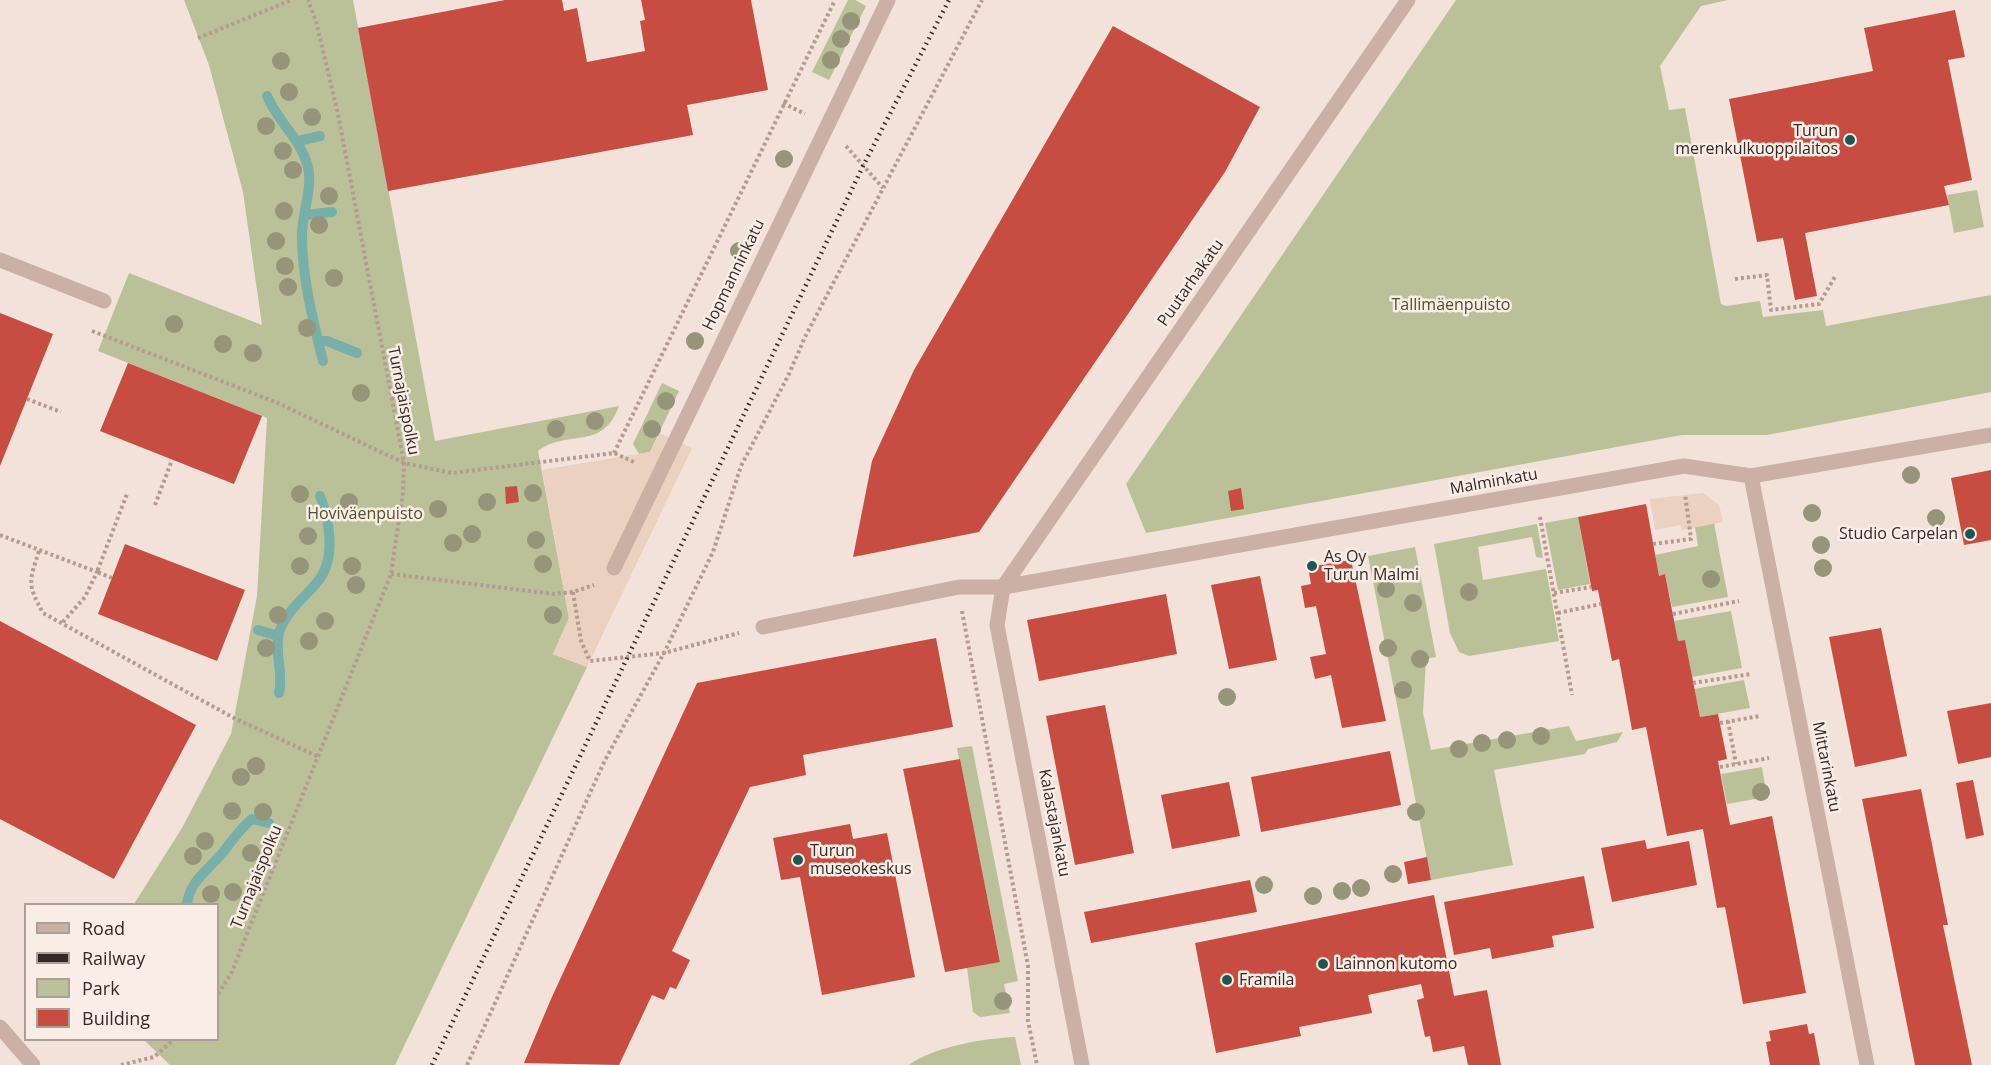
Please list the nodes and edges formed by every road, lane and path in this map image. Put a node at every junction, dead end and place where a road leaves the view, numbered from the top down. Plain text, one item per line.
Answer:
1 (291, 0) edge
2 (308, 0) edge
3 (835, 0) edge
4 (888, 0) edge
5 (982, 0) edge
6 (1408, 0) edge
7 (198, 38) dead end
8 (826, 124) junction
9 (883, 188) junction
10 (0, 260) edge
11 (1836, 275) dead end
12 (1735, 279) dead end
13 (104, 301) dead end
14 (92, 331) dead end
15 (27, 399) dead end
16 (61, 412) dead end
17 (1991, 435) edge
18 (614, 453) junction
19 (172, 460) dead end
20 (404, 464) junction
21 (658, 474) junction
22 (1751, 476) junction
23 (127, 494) dead end
24 (1685, 494) dead end
25 (155, 505) dead end
26 (1540, 517) dead end
27 (0, 535) edge
28 (1653, 544) dead end
29 (39, 551) junction
30 (614, 568) dead end
31 (97, 573) junction
32 (391, 574) junction
33 (112, 578) dead end
34 (959, 587) junction
35 (1004, 587) junction
36 (1591, 587) dead end
37 (1554, 593) junction
38 (1739, 601) dead end
39 (1601, 604) dead end
40 (1557, 613) junction
41 (1673, 614) dead end
42 (62, 623) junction
43 (763, 627) joint
44 (664, 653) junction
45 (1751, 674) dead end
46 (1693, 683) dead end
47 (1572, 695) dead end
48 (1760, 716) dead end
49 (1728, 721) junction
50 (1720, 723) dead end
51 (319, 757) junction
52 (1769, 758) dead end
53 (1736, 764) junction
54 (1720, 767) dead end
55 (219, 992) edge
56 (0, 1027) edge
57 (172, 1041) edge
58 (33, 1065) edge
59 (121, 1065) edge
60 (467, 1065) edge
61 (1037, 1065) edge
62 (1082, 1065) edge
63 (1867, 1065) edge

1 - 7 path
2 - 20 path, Turnajaispolku
3 - 18 path
4 - 8 street, Hopmanninkatu
5 - 9 path
6 - 35 street, Puutarhakatu
8 - 9 path
8 - 21 street, Hopmanninkatu
9 - 44 path
10 - 13 street
11 - 12 path
14 - 20 path
15 - 16 path
17 - 22 street, Malminkatu
18 - 20 path
18 - 21 path
19 - 25 path
20 - 32 path, Turnajaispolku
21 - 30 street, Hopmanninkatu
22 - 35 street, Malminkatu
22 - 63 street, Mittarinkatu
23 - 31 path
24 - 28 path
26 - 37 path
27 - 29 path
29 - 31 path
29 - 42 path
31 - 33 path
31 - 42 path
32 - 44 path
32 - 51 path, Turnajaispolku
34 - 35 street, Malminkatu
34 - 43 street, Malminkatu
34 - 61 path
35 - 62 street, Kalastajankatu
36 - 37 path
37 - 40 path
38 - 41 path
39 - 40 path
40 - 47 path
42 - 51 path
43 - 44 path
44 - 60 path
45 - 46 path
48 - 49 path
49 - 50 path
49 - 53 path
51 - 55 path, Turnajaispolku
52 - 53 path
53 - 54 path
56 - 58 street
57 - 59 path

